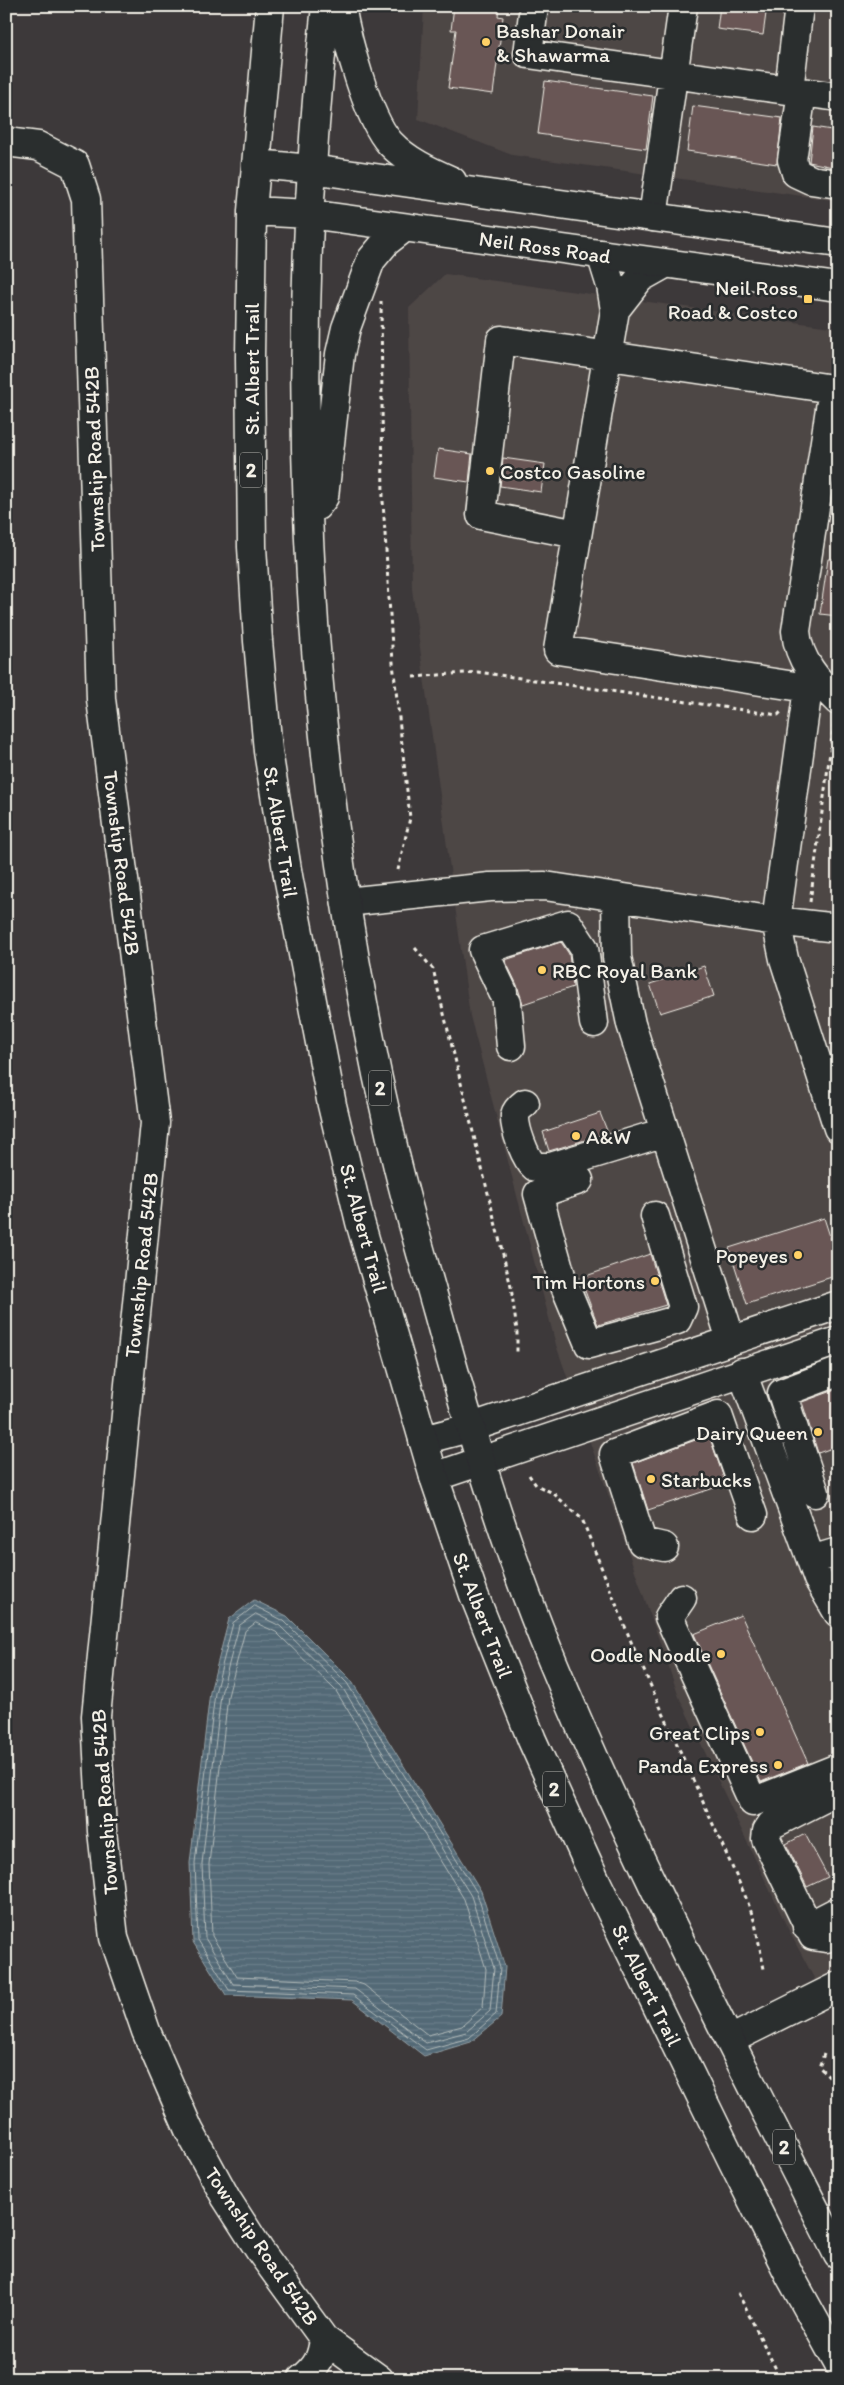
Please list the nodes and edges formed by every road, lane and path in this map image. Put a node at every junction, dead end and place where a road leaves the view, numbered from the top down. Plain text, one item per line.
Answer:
1 (270, 6) edge
2 (326, 6) edge
3 (341, 6) edge
4 (534, 6) edge
5 (683, 6) edge
6 (799, 6) edge
7 (672, 74) junction
8 (796, 91) junction
9 (838, 97) edge
10 (6, 142) edge
11 (256, 164) junction
12 (311, 169) junction
13 (838, 184) edge
14 (478, 192) junction
15 (252, 211) junction
16 (309, 214) junction
17 (653, 217) junction
18 (404, 228) junction
19 (838, 243) edge
20 (601, 254) junction
21 (665, 264) junction
22 (829, 285) edge
23 (378, 297) dead end
24 (615, 310) junction
25 (607, 355) junction
26 (308, 517) junction
27 (577, 534) junction
28 (413, 677) dead end
29 (810, 686) junction
30 (837, 701) edge
31 (398, 870) dead end
32 (616, 897) junction
33 (346, 902) junction
34 (809, 906) dead end
35 (776, 921) junction
36 (838, 928) edge
37 (415, 948) dead end
38 (594, 1023) dead end
39 (510, 1046) dead end
40 (525, 1103) dead end
41 (836, 1114) edge
42 (665, 1132) junction
43 (579, 1180) dead end
44 (655, 1216) dead end
45 (838, 1305) edge
46 (731, 1340) junction
47 (838, 1341) edge
48 (517, 1356) dead end
49 (742, 1372) junction
50 (838, 1372) edge
51 (469, 1428) junction
52 (423, 1440) junction
53 (480, 1462) junction
54 (529, 1475) dead end
55 (434, 1477) junction
56 (815, 1493) dead end
57 (753, 1515) dead end
58 (664, 1547) dead end
59 (838, 1552) edge
60 (811, 1560) junction
61 (682, 1598) dead end
62 (838, 1613) edge
63 (838, 1768) edge
64 (835, 1800) edge
65 (838, 1911) edge
66 (808, 1926) junction
67 (838, 1932) edge
68 (764, 1969) dead end
69 (838, 1986) edge
70 (730, 2040) junction
71 (824, 2054) dead end
72 (838, 2084) edge
73 (838, 2255) edge
74 (738, 2293) dead end
75 (324, 2339) junction
76 (838, 2363) edge
77 (302, 2379) edge
78 (379, 2379) edge
79 (781, 2379) edge

1 - 11 main road, St. Albert Trail / 2
2 - 12 main road, 2
3 - 14 main road
4 - 7 main road
5 - 7 main road
6 - 8 main road
7 - 8 main road
7 - 17 main road
8 - 9 main road
8 - 13 main road
10 - 75 main road, Township Road 542B
11 - 12 main road
11 - 15 main road, St. Albert Trail / 2
12 - 14 main road
12 - 16 main road, 2
14 - 17 main road
15 - 16 main road, Neil Ross Road
15 - 52 main road, St. Albert Trail / 2
16 - 18 main road, Neil Ross Road
16 - 26 main road, 2
17 - 19 main road
18 - 20 main road, Neil Ross Road
18 - 26 main road
20 - 21 main road, Neil Ross Road
20 - 24 main road
21 - 22 main road, Neil Ross Road
21 - 24 main road
23 - 31 path
24 - 25 main road
25 - 27 main road
25 - 27 main road
25 - 29 main road
26 - 33 main road, 2
27 - 29 main road
28 - 29 path
29 - 30 main road
29 - 35 main road
30 - 34 path
32 - 33 main road
32 - 35 main road
32 - 42 main road
33 - 51 main road, 2
35 - 36 main road
35 - 41 main road
37 - 48 path
38 - 39 main road
40 - 42 main road
42 - 46 main road
43 - 44 main road
45 - 46 main road
46 - 51 main road
47 - 49 main road
49 - 53 main road
49 - 60 main road
50 - 56 main road
51 - 52 main road
51 - 53 main road, 2
52 - 55 main road, St. Albert Trail / 2
53 - 55 main road
53 - 70 main road, 2
54 - 68 path
55 - 76 main road, St. Albert Trail / 2
57 - 58 main road
59 - 60 main road
60 - 62 main road
61 - 63 main road
64 - 66 main road
65 - 66 main road
66 - 67 main road
69 - 70 main road
70 - 73 main road, 2
71 - 72 path
74 - 79 path
75 - 77 main road, Township Road 542B
75 - 78 main road

